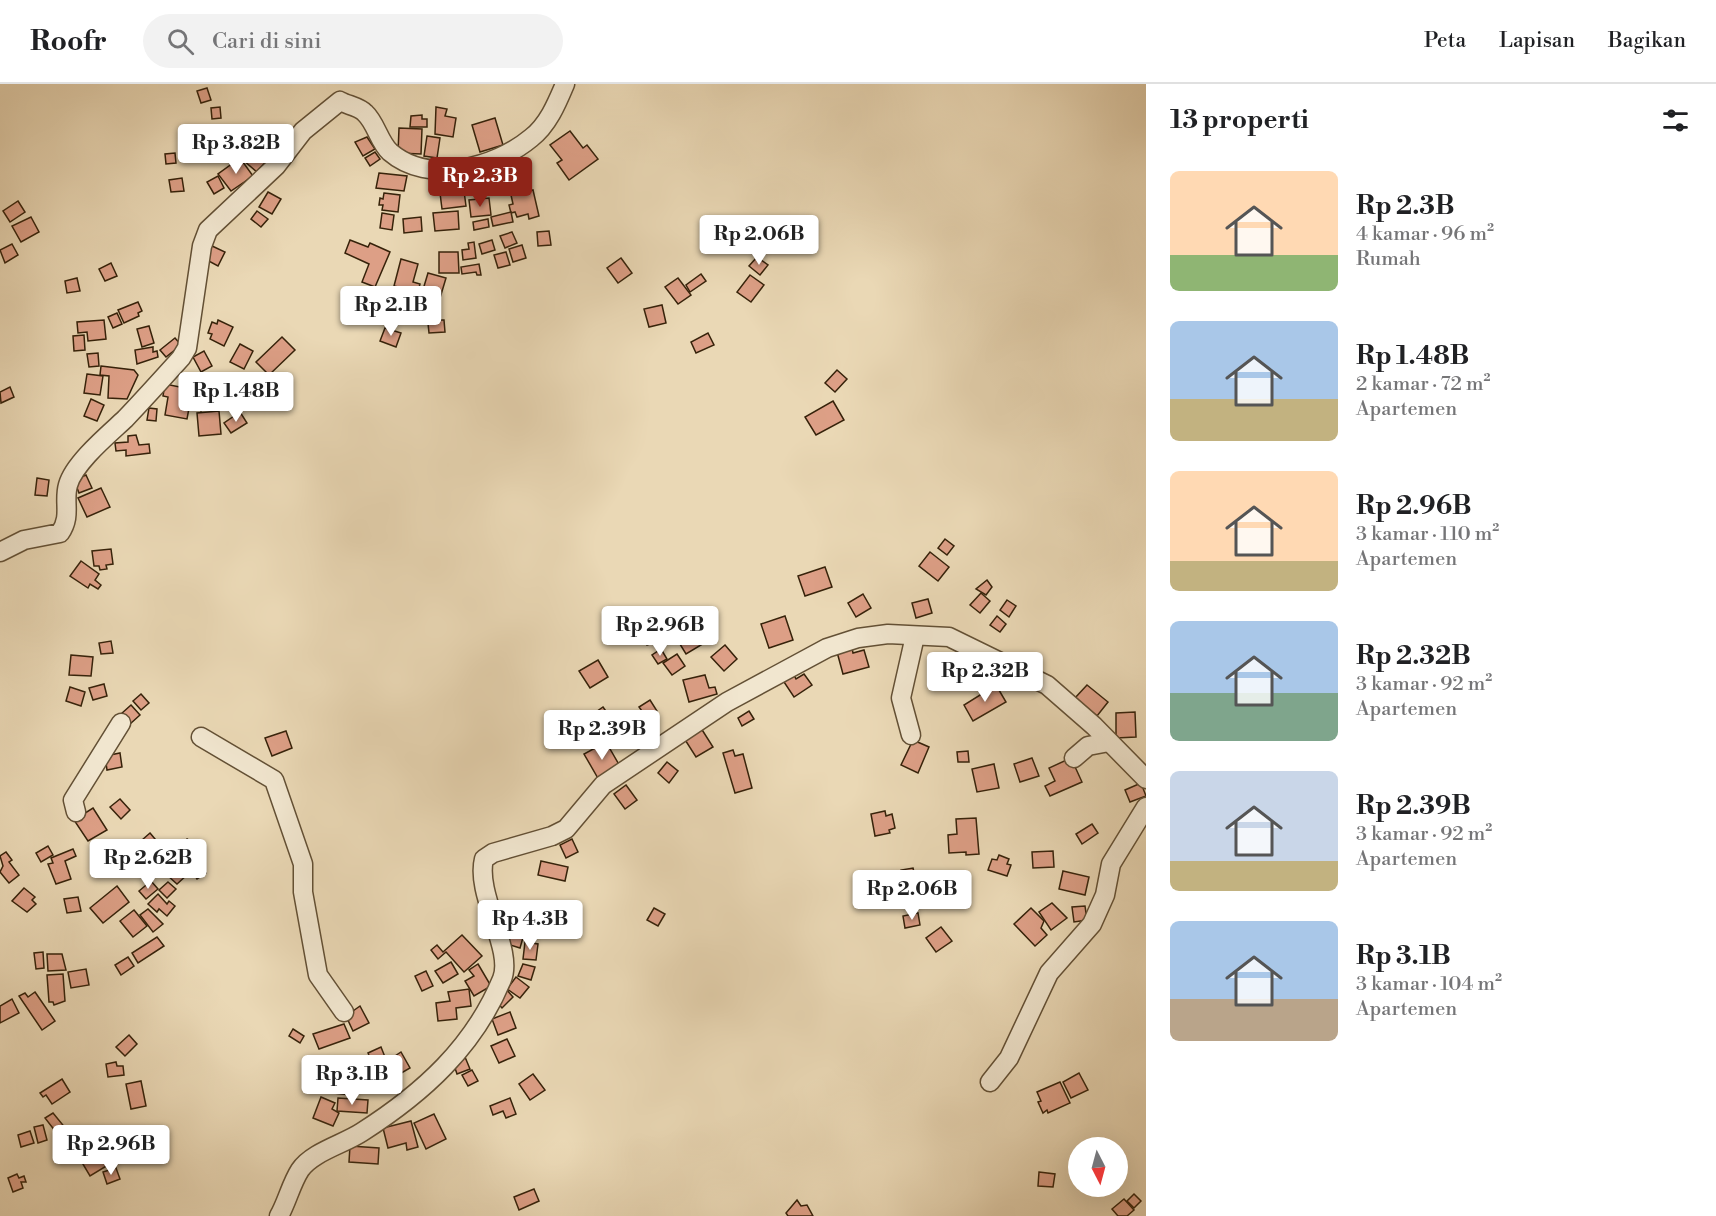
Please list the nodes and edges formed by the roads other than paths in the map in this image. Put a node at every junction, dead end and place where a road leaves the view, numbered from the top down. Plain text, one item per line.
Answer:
1 (566, 84) edge
2 (0, 552) edge
3 (915, 636) junction
4 (122, 723) dead end
5 (911, 735) dead end
6 (201, 737) dead end
7 (1109, 742) junction
8 (1074, 758) dead end
9 (1146, 779) edge
10 (1146, 807) edge
11 (76, 812) dead end
12 (344, 1012) dead end
13 (990, 1082) dead end
14 (279, 1216) edge

1 - 2 street
3 - 5 street
3 - 7 street
3 - 14 street
4 - 11 street
6 - 12 street
7 - 8 street
7 - 9 street
10 - 13 street

